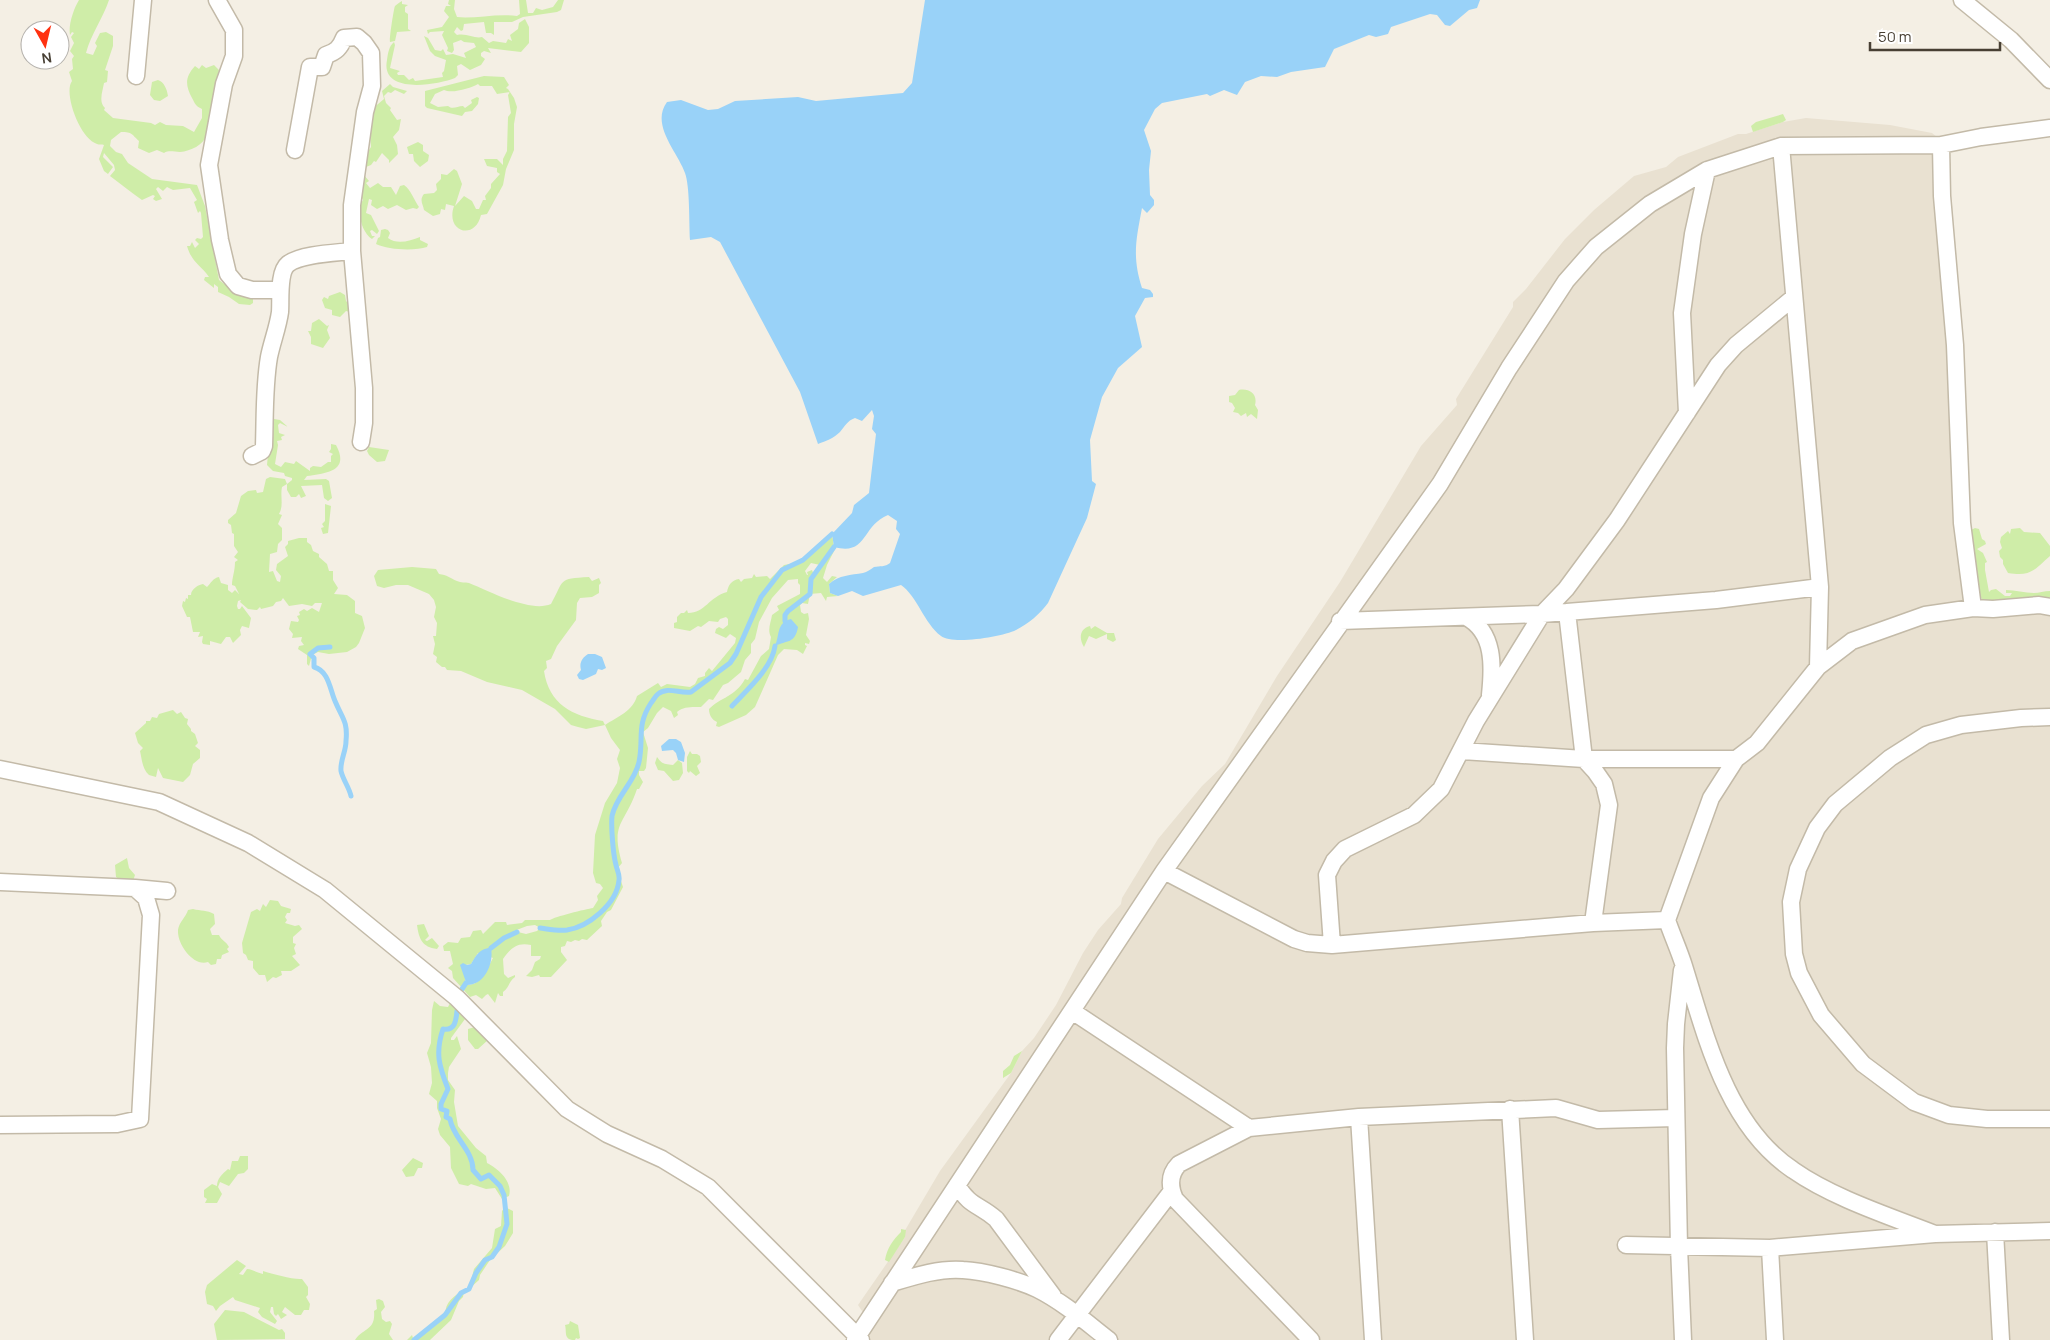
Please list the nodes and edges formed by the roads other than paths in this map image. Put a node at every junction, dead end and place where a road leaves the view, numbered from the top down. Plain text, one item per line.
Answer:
1 (143, 0) edge
2 (217, 0) edge
3 (1962, 0) edge
4 (136, 76) dead end
5 (2050, 80) edge
6 (2050, 128) edge
7 (1941, 145) junction
8 (1781, 146) junction
9 (296, 150) dead end
10 (1707, 170) junction
11 (352, 251) junction
12 (280, 290) junction
13 (1793, 298) junction
14 (1687, 413) junction
15 (361, 442) dead end
16 (252, 456) dead end
17 (1820, 587) junction
18 (2050, 607) edge
19 (1973, 608) junction
20 (1567, 612) junction
21 (1542, 614) junction
22 (1466, 617) junction
23 (1340, 622) junction
24 (1818, 667) junction
25 (1489, 699) junction
26 (2050, 717) edge
27 (1462, 751) junction
28 (1584, 759) junction
29 (1736, 759) junction
30 (0, 769) edge
31 (1164, 871) junction
32 (0, 882) edge
33 (135, 888) junction
34 (167, 891) dead end
35 (1666, 920) junction
36 (1593, 923) junction
37 (1332, 945) junction
38 (1683, 963) junction
39 (1072, 1011) junction
40 (1510, 1109) junction
41 (1359, 1117) junction
42 (1676, 1118) junction
43 (2050, 1119) edge
44 (0, 1125) edge
45 (1249, 1128) junction
46 (957, 1185) junction
47 (1171, 1192) junction
48 (2050, 1231) edge
49 (1996, 1232) junction
50 (1935, 1234) junction
51 (1626, 1245) dead end
52 (1679, 1247) junction
53 (1770, 1248) junction
54 (892, 1283) junction
55 (1058, 1302) junction
56 (1076, 1314) junction
57 (858, 1339) edge
58 (1058, 1340) edge
59 (1109, 1340) edge
60 (1311, 1340) edge
61 (1373, 1340) edge
62 (1525, 1340) edge
63 (1683, 1340) edge
64 (1775, 1340) edge
65 (2001, 1340) edge

1 - 4 street
2 - 12 street
3 - 5 street
6 - 7 street
7 - 8 street
7 - 19 street
8 - 10 street
8 - 13 street
9 - 11 street
10 - 14 street
10 - 23 street
11 - 12 street
11 - 15 street
12 - 16 street
13 - 14 street
13 - 17 street
14 - 21 street
17 - 20 street
17 - 24 street
18 - 19 street
19 - 24 street
20 - 21 street
20 - 28 street
21 - 22 street
21 - 25 street
22 - 23 street
22 - 25 street
23 - 31 street
24 - 29 street
25 - 27 street
26 - 43 street
27 - 28 street
27 - 37 street
28 - 29 street
28 - 36 street
29 - 35 street
30 - 57 street
31 - 37 street
31 - 39 street
32 - 33 street
33 - 34 street
33 - 44 street
35 - 36 street
35 - 38 street
36 - 37 street
38 - 42 street
38 - 50 street
39 - 45 street
39 - 46 street
40 - 41 street
40 - 42 street
40 - 62 street
41 - 45 street
41 - 61 street
42 - 52 street
45 - 47 street
46 - 54 street
46 - 55 street
47 - 56 street
47 - 60 street
48 - 49 street
49 - 50 street
49 - 65 street
50 - 53 street
51 - 52 street
52 - 53 street
52 - 63 street
53 - 64 street
54 - 55 street
54 - 57 street
55 - 56 street
56 - 58 street
56 - 59 street

